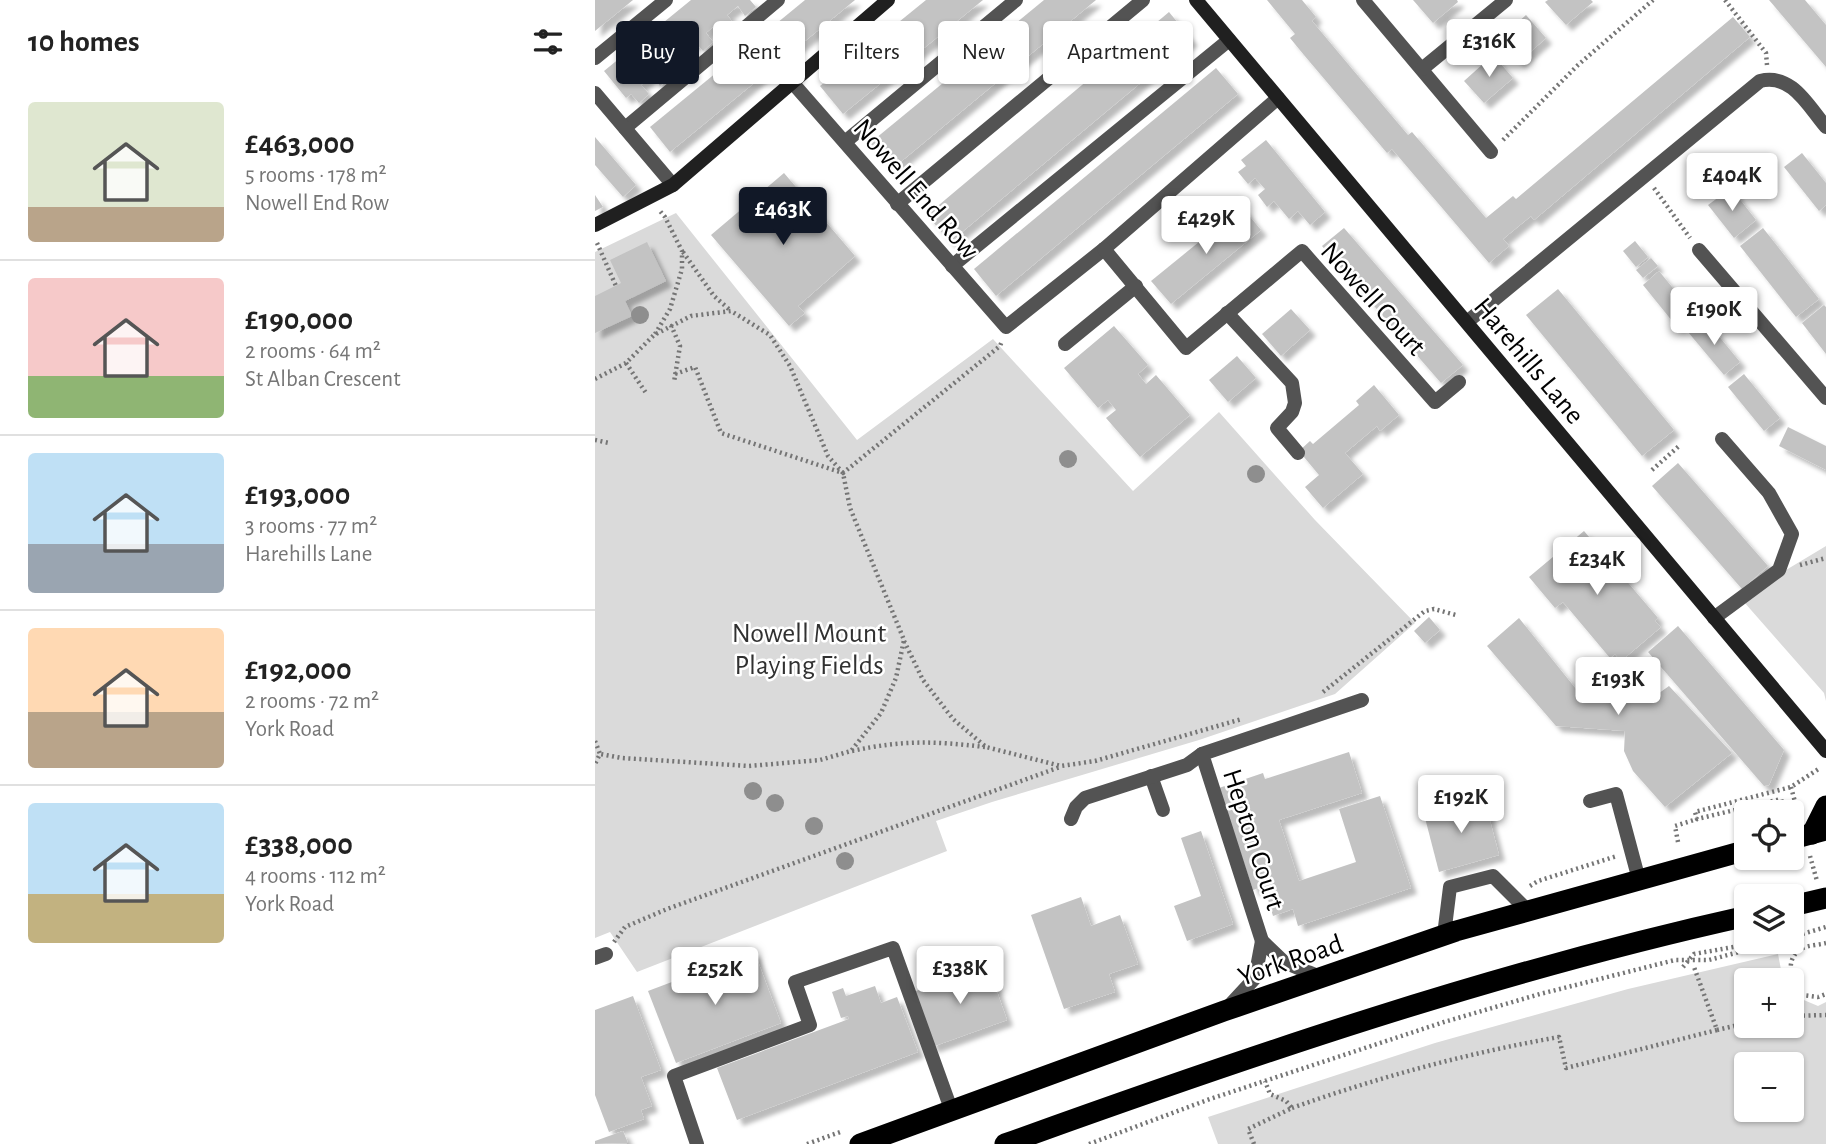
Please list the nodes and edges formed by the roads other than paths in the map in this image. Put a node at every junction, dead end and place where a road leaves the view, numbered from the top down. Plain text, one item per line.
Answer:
1 (666, 0) edge
2 (778, 0) edge
3 (888, 0) edge
4 (1016, 0) edge
5 (1143, 0) edge
6 (1196, 0) edge
7 (1363, 0) edge
8 (1503, 1) edge
9 (1229, 40) junction
10 (595, 58) edge
11 (805, 69) edge
12 (1422, 69) junction
13 (788, 84) edge
14 (794, 84) edge
15 (595, 93) edge
16 (1278, 97) junction
17 (1826, 127) edge
18 (625, 128) junction
19 (845, 142) junction
20 (1491, 152) road end
21 (673, 185) junction
22 (897, 204) junction
23 (595, 225) edge
24 (1104, 249) junction
25 (1699, 250) road end
26 (952, 266) junction
27 (1136, 286) junction
28 (1227, 313) junction
29 (1467, 322) junction
30 (1065, 344) dead end
31 (1459, 382) dead end
32 (1826, 398) edge
33 (1722, 439) dead end
34 (1297, 453) dead end
35 (1714, 618) junction
36 (1362, 700) dead end
37 (1826, 751) edge
38 (1202, 754) junction
39 (1151, 776) junction
40 (1590, 801) dead end
41 (1826, 806) edge
42 (1163, 810) dead end
43 (1071, 819) dead end
44 (1810, 834) edge
45 (1734, 854) edge
46 (1639, 880) junction
47 (1826, 898) edge
48 (1804, 903) edge
49 (1528, 911) junction
50 (1734, 919) edge
51 (1444, 935) junction
52 (1262, 941) junction
53 (1320, 978) junction
54 (1224, 1011) junction
55 (951, 1109) junction
56 (697, 1144) edge
57 (860, 1144) edge
58 (1005, 1144) edge

1 - 10 street
2 - 18 street
3 - 11 main road
4 - 19 street
5 - 22 street
6 - 9 main road, Harehills Lane
7 - 12 street
8 - 12 street
9 - 16 main road, Harehills Lane
9 - 26 street
12 - 20 street
13 - 21 main road
14 - 19 street, Nowell End Row
15 - 18 street
16 - 24 street
16 - 29 main road, Harehills Lane
17 - 29 street
18 - 21 street
19 - 22 street, Nowell End Row
21 - 23 main road
22 - 26 street, Nowell End Row
24 - 26 street, Nowell End Row
24 - 27 street, Nowell Court
25 - 32 street
27 - 28 street, Nowell Court
27 - 30 street
28 - 31 street, Nowell Court
28 - 34 street
29 - 35 main road, Harehills Lane
33 - 35 street
35 - 37 main road, Harehills Lane
36 - 38 street, Hepton Court
38 - 39 street
38 - 52 street, Hepton Court
39 - 42 street
39 - 43 street
40 - 46 street
41 - 44 highway
45 - 46 highway, York Road
46 - 49 highway, York Road
47 - 48 highway
49 - 51 highway, York Road
49 - 51 street
50 - 58 highway
51 - 53 highway, York Road
52 - 53 street, Hepton Court
52 - 54 street, Hepton Court
53 - 54 highway, York Road
54 - 55 highway, York Road
55 - 56 street
55 - 57 highway, York Road

